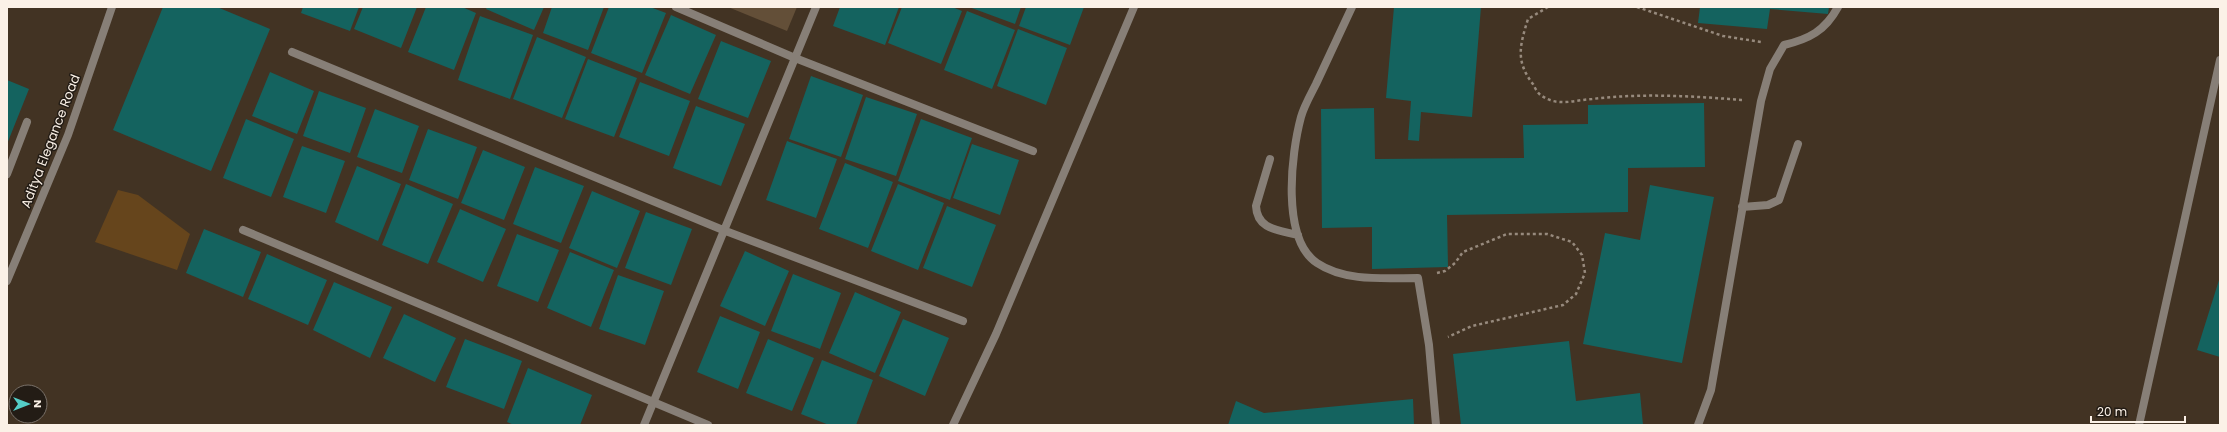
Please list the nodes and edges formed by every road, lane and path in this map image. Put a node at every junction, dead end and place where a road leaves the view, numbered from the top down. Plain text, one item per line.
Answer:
1 (112, 7) edge
2 (676, 7) edge
3 (816, 7) edge
4 (1134, 7) edge
5 (1352, 7) edge
6 (1548, 7) edge
7 (1637, 7) edge
8 (1838, 7) edge
9 (1784, 45) junction
10 (292, 52) dead end
11 (795, 58) junction
12 (2220, 60) edge
13 (1761, 101) junction
14 (27, 122) dead end
15 (1798, 144) dead end
16 (1033, 151) dead end
17 (1270, 158) dead end
18 (7, 174) edge
19 (1742, 207) junction
20 (242, 230) dead end
21 (723, 230) junction
22 (1298, 235) junction
23 (1418, 278) junction
24 (7, 281) edge
25 (963, 321) dead end
26 (1429, 345) junction
27 (653, 401) junction
28 (644, 425) edge
29 (708, 425) edge
30 (953, 425) edge
31 (1436, 425) edge
32 (1698, 425) edge
33 (2139, 425) edge

1 - 24 street, Aditya Elegance Road
2 - 11 street
3 - 11 street
4 - 30 street
5 - 22 street
6 - 13 path
7 - 9 path
8 - 9 street
9 - 13 street
10 - 21 street
11 - 16 street
11 - 21 street
12 - 33 street
13 - 19 street
14 - 18 street
15 - 19 street
17 - 22 street
19 - 32 street
20 - 27 street
21 - 25 street
21 - 27 street
22 - 23 street
23 - 26 street
23 - 26 path
26 - 31 street
27 - 28 street
27 - 29 street

